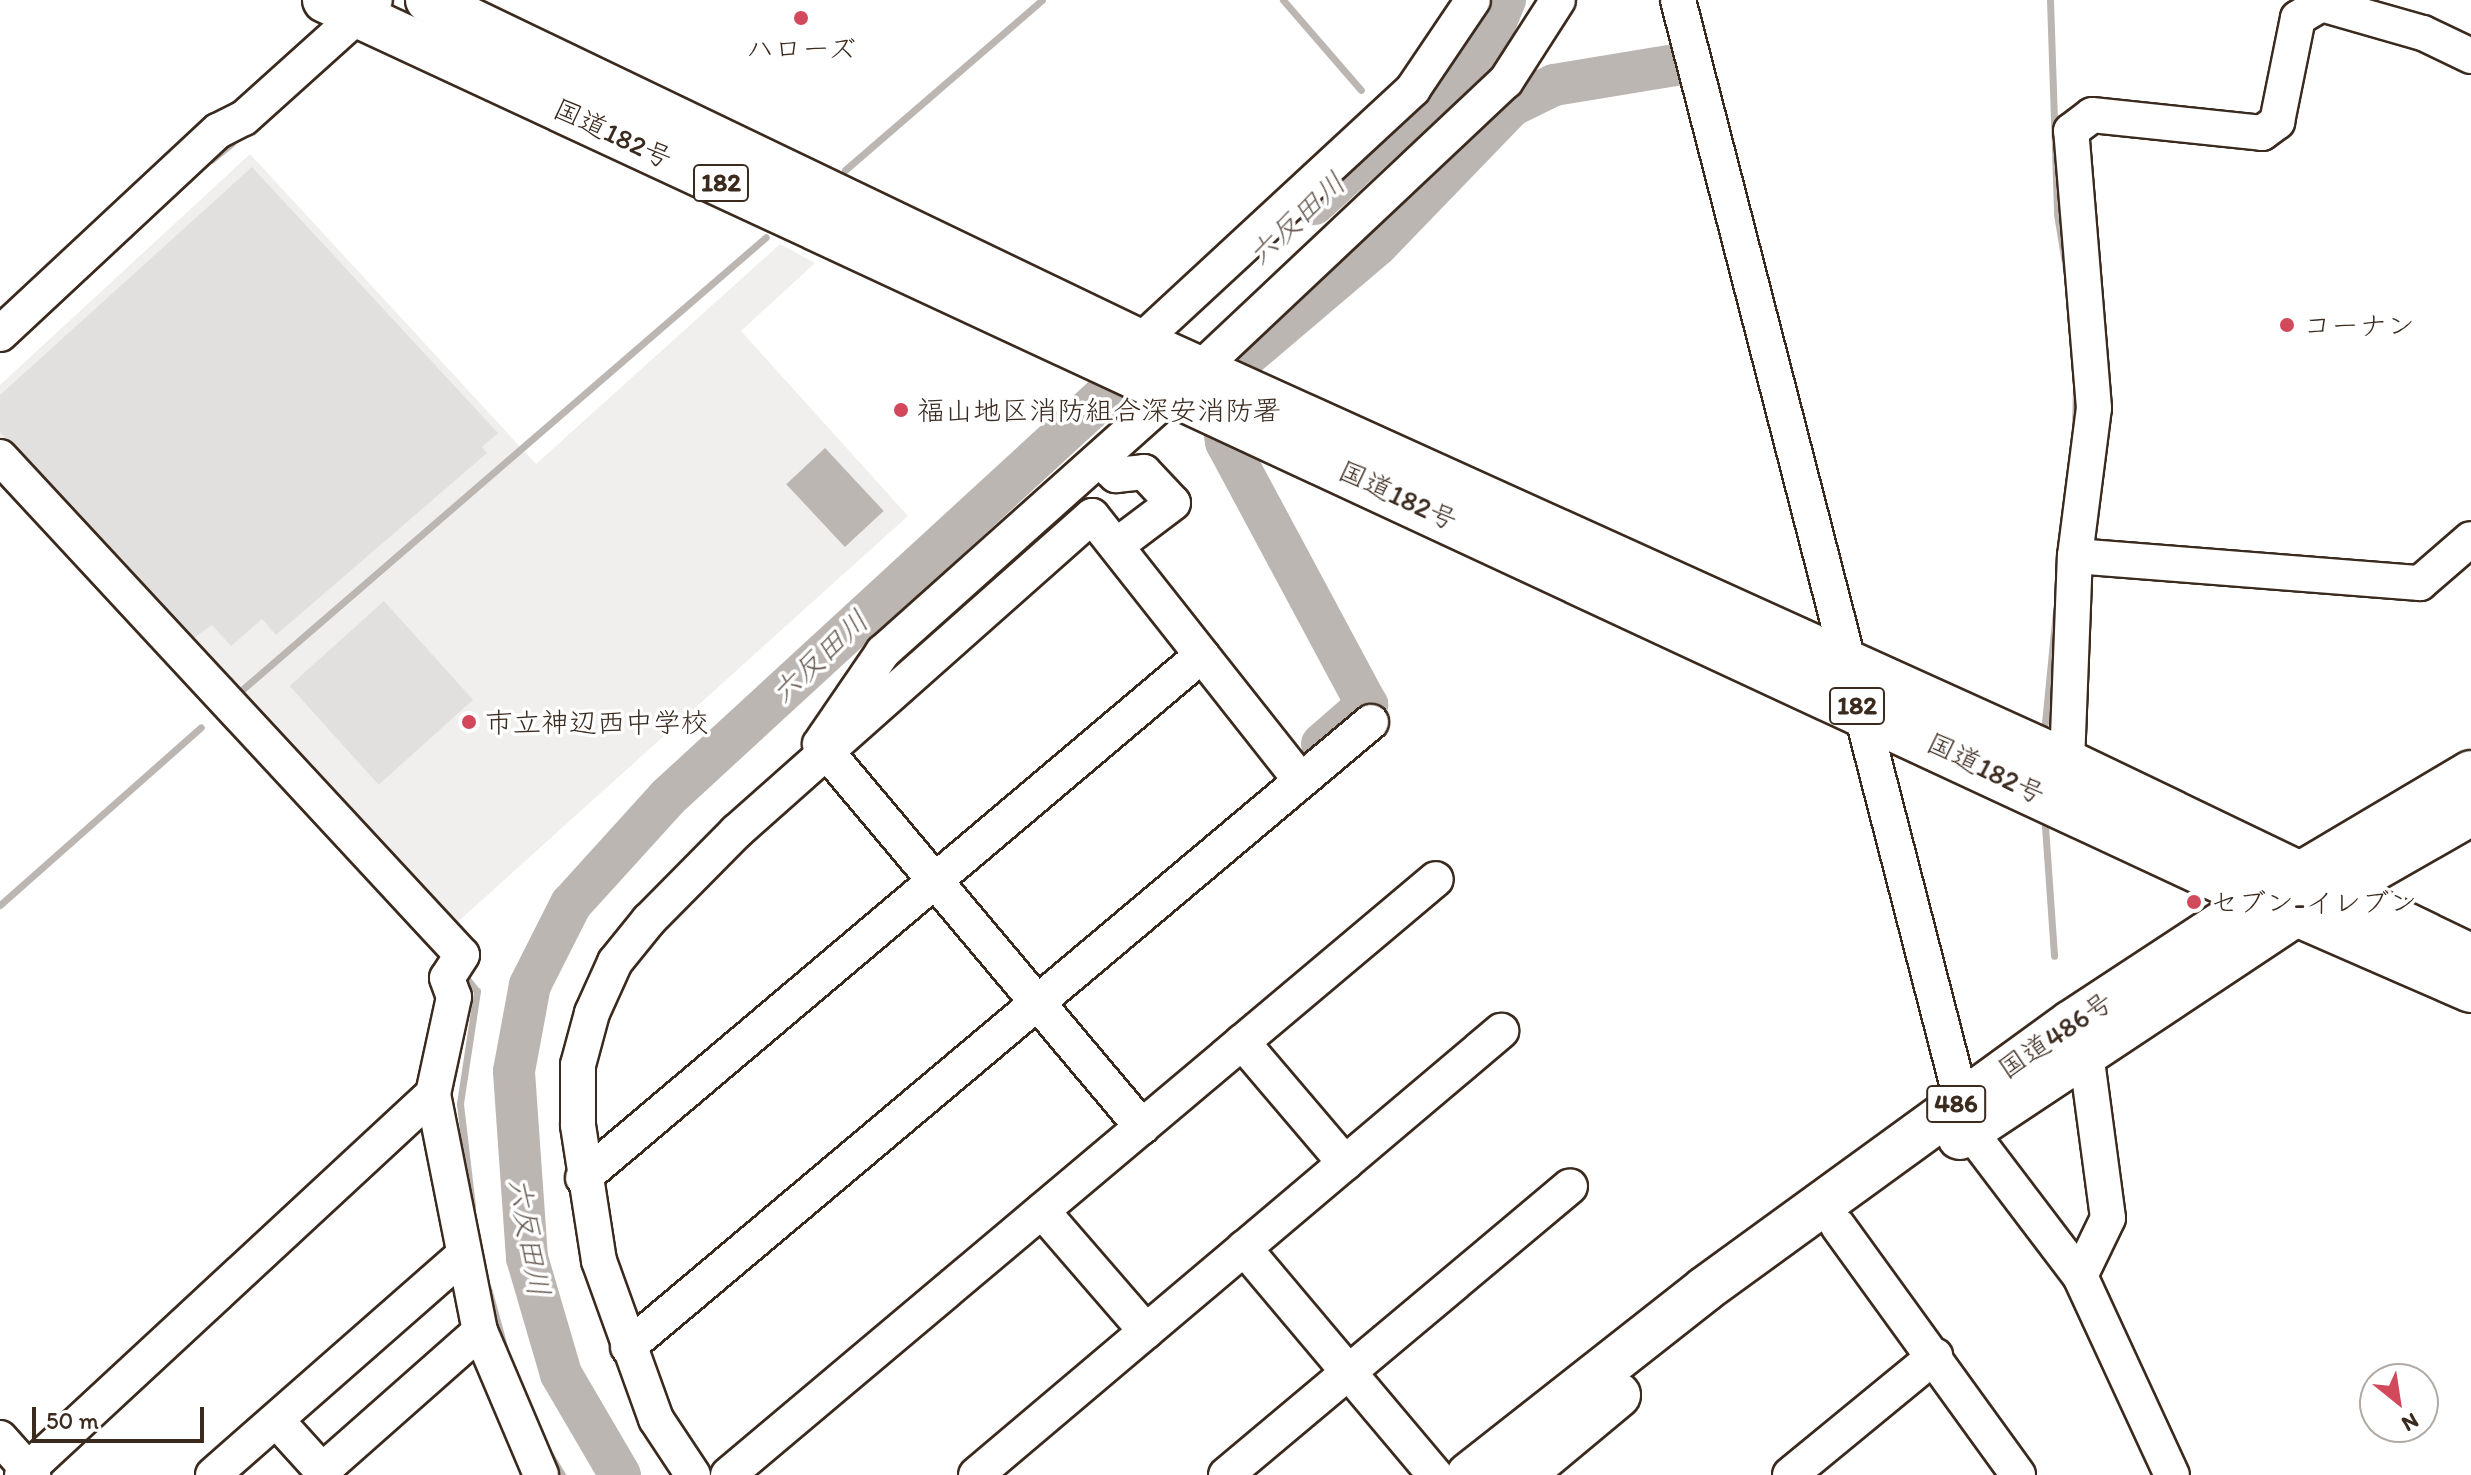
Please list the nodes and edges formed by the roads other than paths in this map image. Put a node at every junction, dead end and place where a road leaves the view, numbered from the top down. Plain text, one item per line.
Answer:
1 (428, 0) edge
2 (1473, 0) edge
3 (1558, 0) edge
4 (1678, 0) edge
5 (353, 5) edge
6 (2471, 56) edge
7 (0, 334) edge
8 (1135, 351) junction
9 (1200, 386) junction
10 (0, 457) edge
11 (1103, 463) junction
12 (2471, 539) edge
13 (1116, 546) junction
14 (2075, 556) junction
15 (1202, 655) junction
16 (1847, 662) junction
17 (1858, 707) junction
18 (1371, 722) dead end
19 (826, 751) junction
20 (2067, 762) junction
21 (1295, 773) junction
22 (2471, 773) edge
23 (2471, 813) edge
24 (1436, 879) dead end
25 (935, 881) junction
26 (2299, 893) junction
27 (2471, 956) edge
28 (2471, 990) edge
29 (1037, 1003) junction
30 (1501, 1031) dead end
31 (1242, 1042) junction
32 (2086, 1054) junction
33 (433, 1094) junction
34 (1966, 1115) junction
35 (1142, 1127) junction
36 (1345, 1163) junction
37 (583, 1178) junction
38 (1570, 1186) dead end
39 (1042, 1211) junction
40 (1838, 1226) junction
41 (1244, 1248) junction
42 (463, 1255) junction
43 (2080, 1276) junction
44 (480, 1331) junction
45 (1146, 1331) junction
46 (628, 1347) junction
47 (1935, 1356) junction
48 (1348, 1372) junction
49 (277, 1421) junction
50 (0, 1438) edge
51 (28, 1473) edge
52 (324, 1473) edge
53 (213, 1475) edge
54 (541, 1475) edge
55 (693, 1475) edge
56 (728, 1475) edge
57 (976, 1475) edge
58 (1226, 1475) edge
59 (1435, 1475) edge
60 (1469, 1475) edge
61 (1522, 1475) edge
62 (1790, 1475) edge
63 (2018, 1475) edge
64 (2172, 1475) edge

1 - 8 highway, 国道182号 / 182
2 - 8 street
3 - 9 street
4 - 16 street
5 - 7 street
5 - 8 highway, 国道182号 / 182
6 - 14 street
8 - 9 highway, 国道182号 / 182
9 - 11 street
9 - 16 highway, 国道182号 / 182
9 - 17 highway, 国道182号 / 182
10 - 33 street
11 - 13 street
11 - 19 street
12 - 14 street
13 - 15 street
13 - 19 street
14 - 20 street
15 - 21 street
15 - 25 street
16 - 17 street
16 - 20 highway, 国道182号 / 182
17 - 26 highway, 国道182号 / 182
17 - 34 street
18 - 21 street
19 - 25 street
19 - 37 street
20 - 26 highway, 国道182号 / 182
21 - 29 street
22 - 26 highway, 国道486号 / 486
23 - 26 highway, 国道486号 / 486
24 - 31 street
25 - 29 street
25 - 37 street
26 - 27 highway, 国道182号 / 182
26 - 28 highway, 国道182号 / 182
26 - 32 highway, 国道486号 / 486
26 - 34 highway, 国道486号 / 486
29 - 35 street
29 - 46 street
30 - 36 street
31 - 35 street
31 - 36 street
32 - 34 highway, 国道486号 / 486
32 - 43 street
33 - 42 street
33 - 51 street
34 - 40 highway, 国道486号 / 486
34 - 43 street
34 - 60 highway, 国道486号 / 486
35 - 39 street
36 - 41 street
37 - 46 street
38 - 48 street
39 - 45 street
39 - 56 street
40 - 47 street
40 - 61 highway, 国道486号 / 486
41 - 45 street
41 - 48 street
42 - 44 street
42 - 49 street
43 - 64 street
44 - 52 street
44 - 54 street
45 - 57 street
46 - 55 street
47 - 62 street
47 - 63 street
48 - 58 street
48 - 59 street
49 - 52 street
49 - 53 street
50 - 51 street

